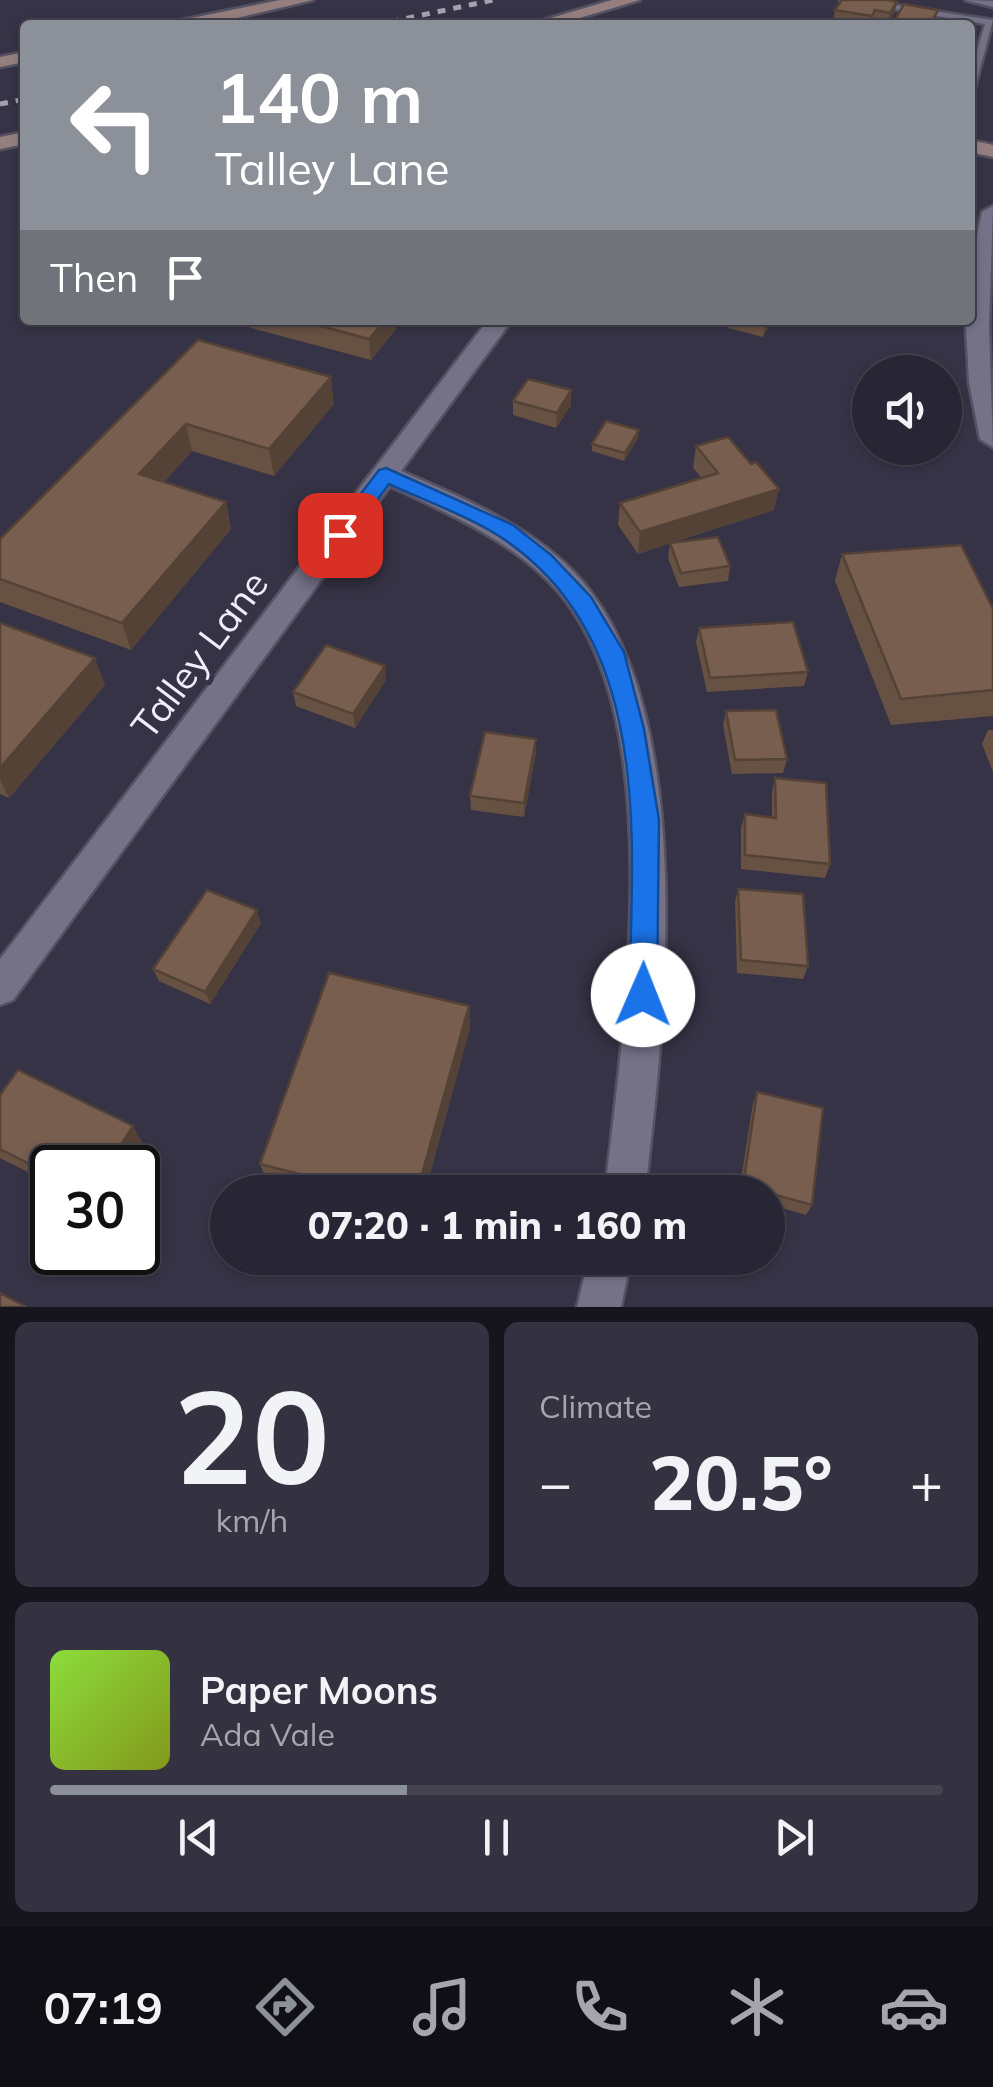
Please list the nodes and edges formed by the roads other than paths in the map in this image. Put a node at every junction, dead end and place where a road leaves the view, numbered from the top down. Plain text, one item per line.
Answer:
1 (305, 0) edge
2 (632, 0) edge
3 (844, 0) edge
4 (969, 0) edge
5 (993, 4) edge
6 (207, 20) edge
7 (555, 20) edge
8 (975, 72) edge
9 (993, 212) edge
10 (496, 325) edge
11 (993, 440) edge
12 (386, 474) junction
13 (0, 988) edge
14 (627, 1175) edge
15 (606, 1275) edge
16 (599, 1307) edge

1 - 6 street
2 - 7 street
3 - 8 lane
4 - 5 lane
9 - 11 street
10 - 12 street, Talley Lane
12 - 13 street, Talley Lane
12 - 14 street
15 - 16 street

